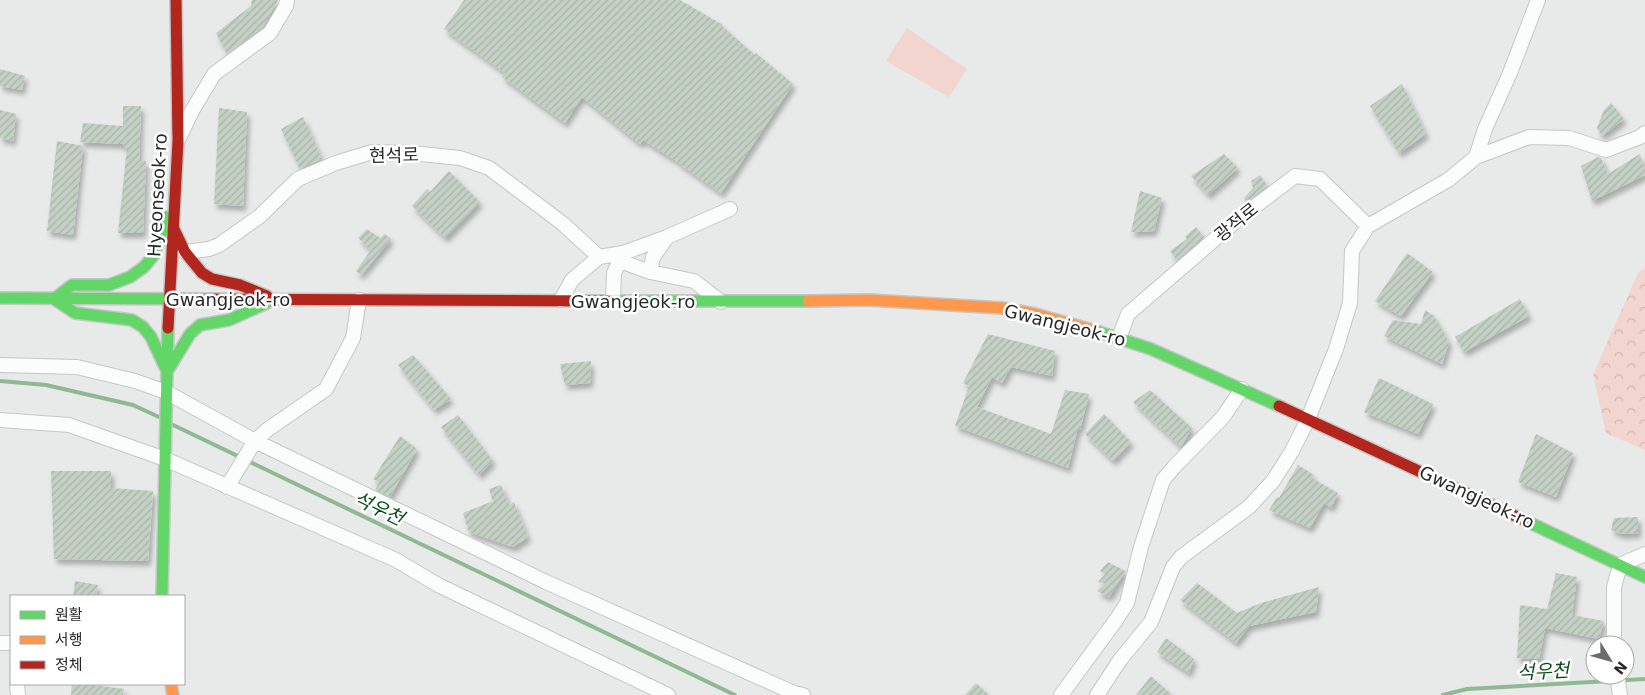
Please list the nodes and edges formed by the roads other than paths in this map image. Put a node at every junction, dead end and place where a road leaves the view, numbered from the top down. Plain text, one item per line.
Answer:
1 (176, 0) edge
2 (287, 0) edge
3 (1538, 0) edge
4 (1645, 133) edge
5 (178, 141) junction
6 (1476, 157) junction
7 (175, 194) junction
8 (730, 209) dead end
9 (1368, 226) junction
10 (173, 227) junction
11 (667, 237) junction
12 (185, 252) junction
13 (621, 257) junction
14 (599, 258) junction
15 (650, 272) junction
16 (0, 298) edge
17 (54, 299) junction
18 (169, 299) junction
19 (275, 300) junction
20 (359, 300) junction
21 (560, 300) junction
22 (613, 300) junction
23 (721, 302) junction
24 (1119, 338) junction
25 (0, 365) edge
26 (167, 371) junction
27 (1246, 391) junction
28 (166, 392) junction
29 (1305, 418) junction
30 (0, 420) edge
31 (255, 441) junction
32 (166, 456) junction
33 (227, 486) junction
34 (1645, 554) edge
35 (1620, 565) junction
36 (1645, 577) edge
37 (162, 595) edge
38 (1614, 635) edge
39 (668, 695) edge
40 (803, 695) edge
41 (1061, 695) edge
42 (1097, 695) edge

1 - 5 main road, Hyeonseok-ro
2 - 5 street
3 - 6 street
4 - 6 street
5 - 7 main road, Hyeonseok-ro
6 - 9 street
7 - 10 main road, Hyeonseok-ro
7 - 17 main road
8 - 11 street
9 - 24 street, 광적로
9 - 29 street
10 - 12 main road
10 - 18 main road, Hyeonseok-ro
11 - 13 street
11 - 15 street
12 - 14 street, 현석로
12 - 19 main road
13 - 14 street
13 - 15 street
13 - 22 street
14 - 21 street
15 - 23 street
16 - 17 main road, Gwangjeok-ro
17 - 18 main road, Gwangjeok-ro
17 - 26 main road
18 - 19 main road, Gwangjeok-ro
18 - 26 main road, Hyeonseok-ro
19 - 20 main road, Gwangjeok-ro
19 - 26 main road
20 - 21 main road, Gwangjeok-ro
20 - 31 street
21 - 22 main road, Gwangjeok-ro
22 - 23 main road, Gwangjeok-ro
23 - 24 main road, Gwangjeok-ro
24 - 27 main road, Gwangjeok-ro
25 - 28 street
26 - 28 main road, Hyeonseok-ro
27 - 29 main road, Gwangjeok-ro
27 - 41 street
28 - 31 street
28 - 32 main road, Hyeonseok-ro
29 - 35 main road, Gwangjeok-ro
29 - 42 street
30 - 32 street
31 - 33 street
31 - 40 street
32 - 33 street
32 - 37 main road
33 - 39 street
34 - 35 street
35 - 36 main road, Gwangjeok-ro
35 - 38 street

